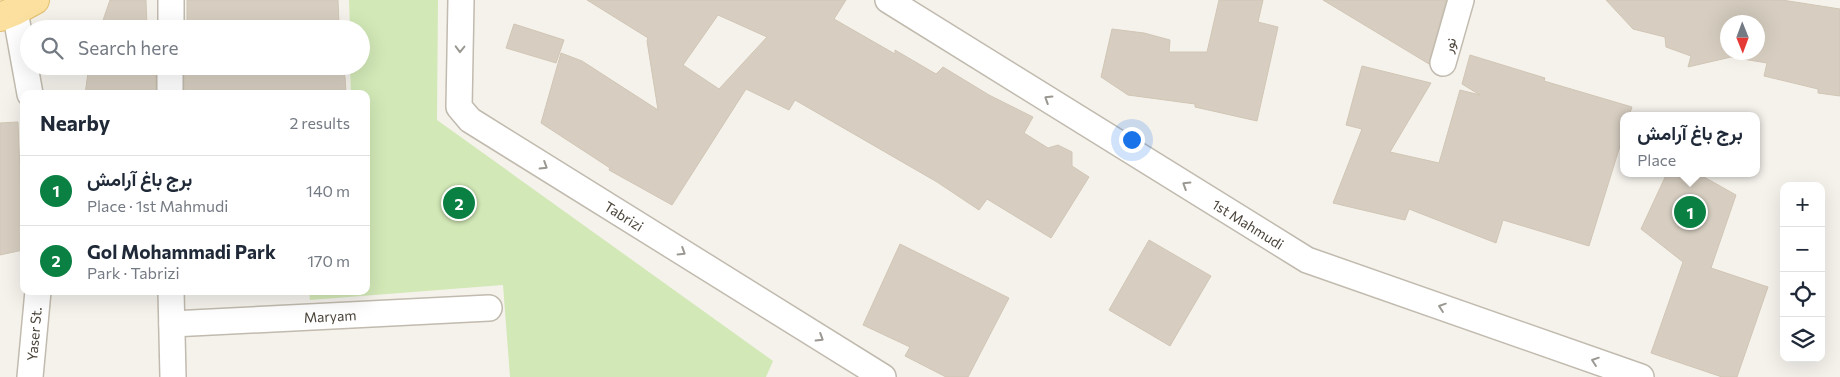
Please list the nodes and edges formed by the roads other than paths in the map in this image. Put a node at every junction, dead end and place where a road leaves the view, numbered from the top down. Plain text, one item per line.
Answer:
1 (171, 0) edge
2 (461, 0) edge
3 (888, 0) edge
4 (1462, 0) edge
5 (15, 6) edge
6 (171, 20) edge
7 (20, 35) edge
8 (1444, 63) dead end
9 (27, 75) edge
10 (170, 75) edge
11 (29, 90) edge
12 (170, 90) edge
13 (38, 295) edge
14 (171, 295) edge
15 (489, 308) dead end
16 (172, 324) junction
17 (30, 377) edge
18 (173, 377) edge
19 (883, 377) edge
20 (1641, 377) edge

1 - 6 street
2 -> 19 street, Tabrizi
20 -> 3 street, 1st Mahmudi
4 - 8 street, نور
5 - 7 street
9 - 11 street
10 - 12 street
13 - 17 street, Yaser St.
14 - 16 street
15 - 16 street, Maryam
16 - 18 street

